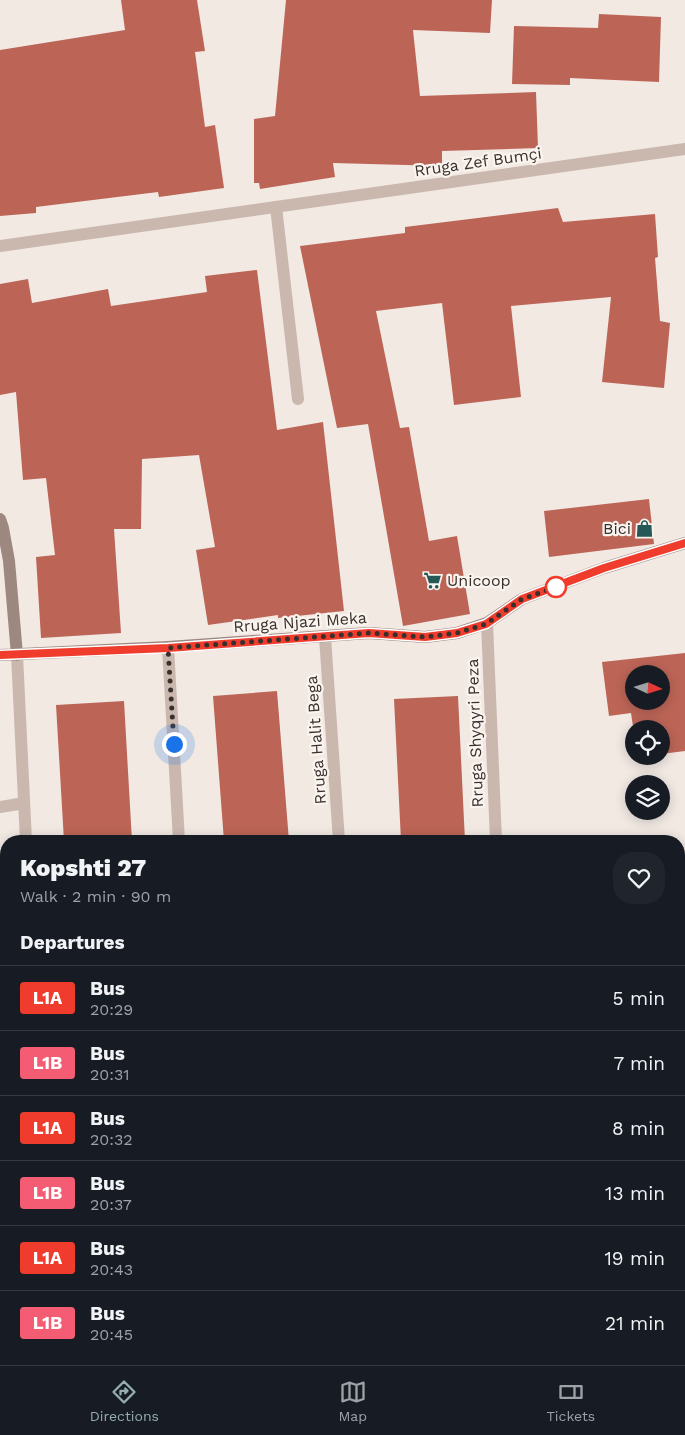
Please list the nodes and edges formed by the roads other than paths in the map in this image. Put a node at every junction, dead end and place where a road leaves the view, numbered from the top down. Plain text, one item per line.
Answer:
1 (685, 149) edge
2 (276, 207) junction
3 (0, 246) edge
4 (298, 399) dead end
5 (0, 520) edge
6 (685, 542) edge
7 (486, 624) junction
8 (325, 637) junction
9 (168, 648) junction
10 (0, 655) edge
11 (17, 655) junction
12 (24, 803) junction
13 (0, 807) edge
14 (26, 835) edge
15 (179, 835) edge
16 (338, 835) edge
17 (496, 835) edge

1 - 2 street, Rruga Zef Bumçi
2 - 3 street, Rruga Zef Bumçi
2 - 4 street
5 - 11 main road
6 - 7 main road, Rruga Njazi Meka
7 - 8 main road, Rruga Njazi Meka
7 - 17 street, Rruga Shyqyri Peza
8 - 9 main road, Rruga Njazi Meka
8 - 16 street, Rruga Halit Bega
9 - 11 main road, Rruga Njazi Meka
9 - 15 street
10 - 11 main road, Rruga Njazi Meka
11 - 12 street
12 - 13 street
12 - 14 street

